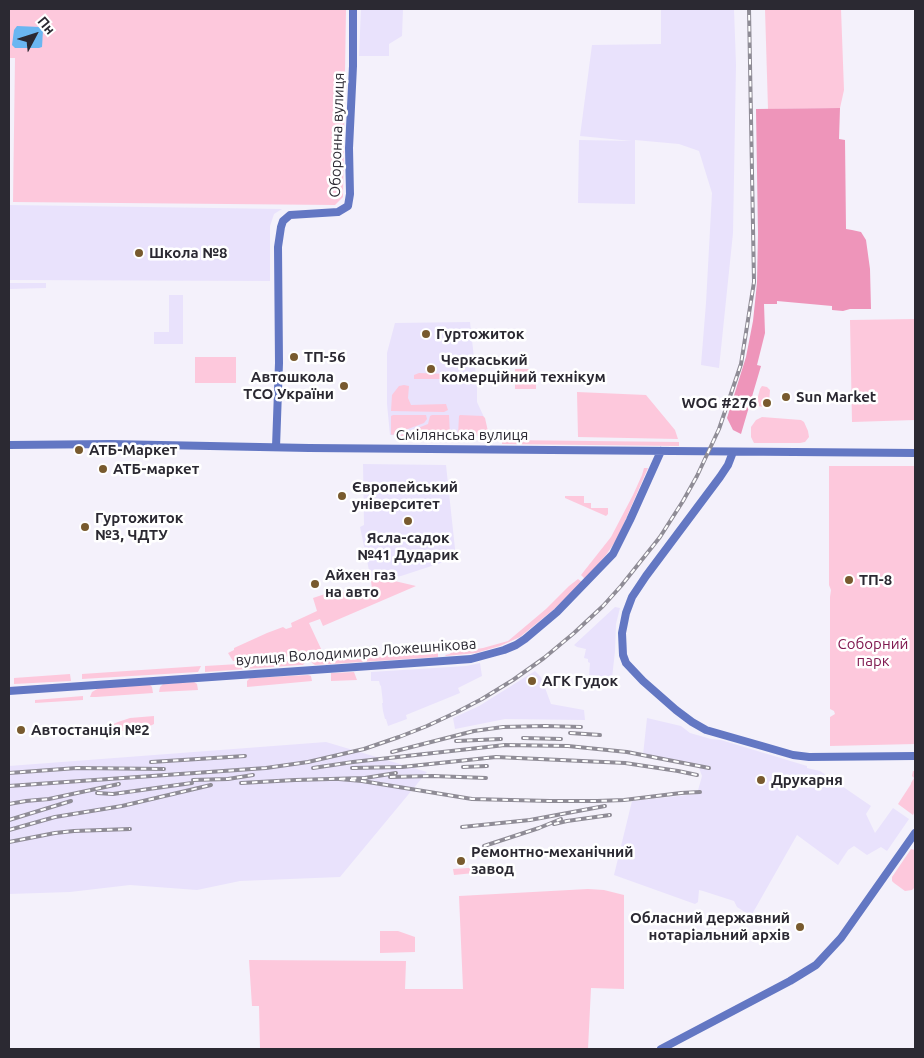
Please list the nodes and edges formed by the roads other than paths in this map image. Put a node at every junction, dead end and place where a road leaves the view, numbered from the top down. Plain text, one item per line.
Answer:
1 (353, 9) edge
2 (9, 445) edge
3 (276, 447) junction
4 (661, 451) junction
5 (733, 452) junction
6 (915, 453) edge
7 (9, 690) edge
8 (915, 756) edge
9 (915, 833) edge
10 (662, 1049) edge

1 - 3 street, Оборонна вулиця
2 - 3 street, Смілянська вулиця
3 - 4 street, Смілянська вулиця
4 - 5 street, Смілянська вулиця
4 - 7 street, вулиця Володимира Ложешнікова
5 - 6 street, Смілянська вулиця
5 - 8 street
9 - 10 street

